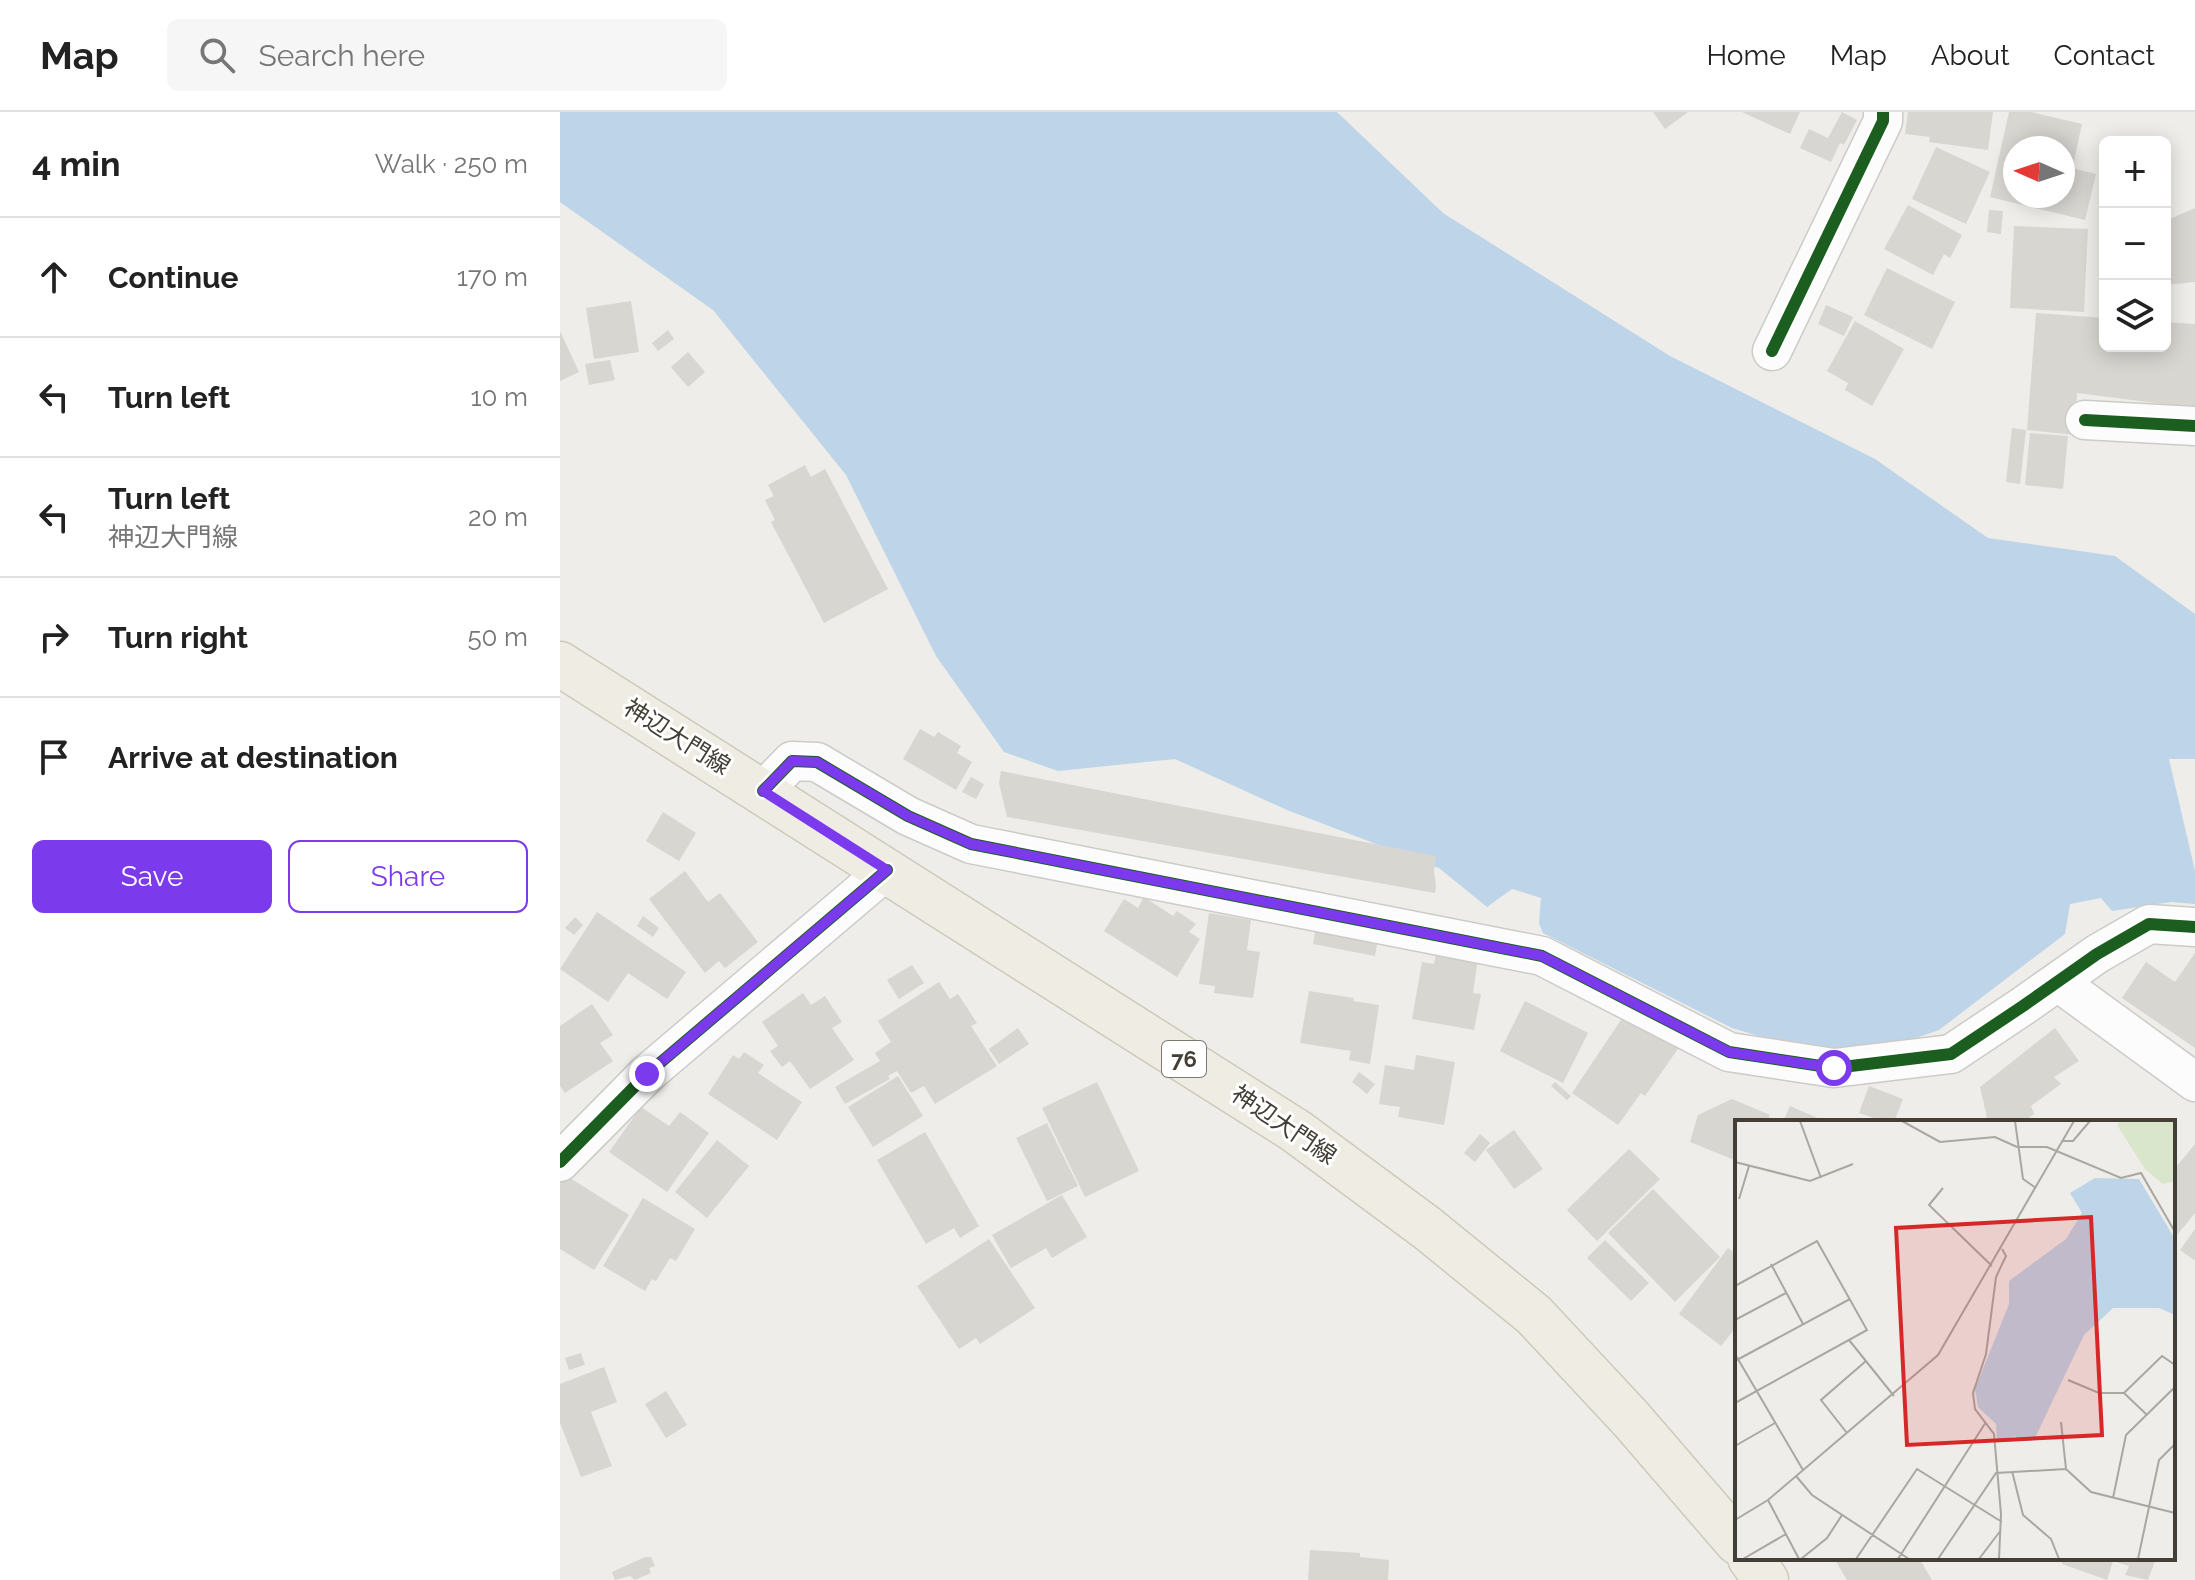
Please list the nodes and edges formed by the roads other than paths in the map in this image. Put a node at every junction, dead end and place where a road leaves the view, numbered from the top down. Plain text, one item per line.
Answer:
1 (1883, 112) edge
2 (1772, 351) dead end
3 (2085, 420) dead end
4 (2195, 426) edge
5 (560, 664) edge
6 (763, 791) junction
7 (887, 870) junction
8 (2195, 927) edge
9 (2058, 982) junction
10 (2195, 1082) edge
11 (560, 1162) edge
12 (1735, 1540) edge
13 (1751, 1560) edge
14 (1766, 1580) edge

1 - 2 street
3 - 4 street
5 - 6 main road, 神辺大門線 / 76
6 - 7 main road, 神辺大門線 / 76
6 - 9 street
7 - 11 street
7 - 12 main road, 神辺大門線 / 76
8 - 9 street
9 - 10 street
13 - 14 main road

